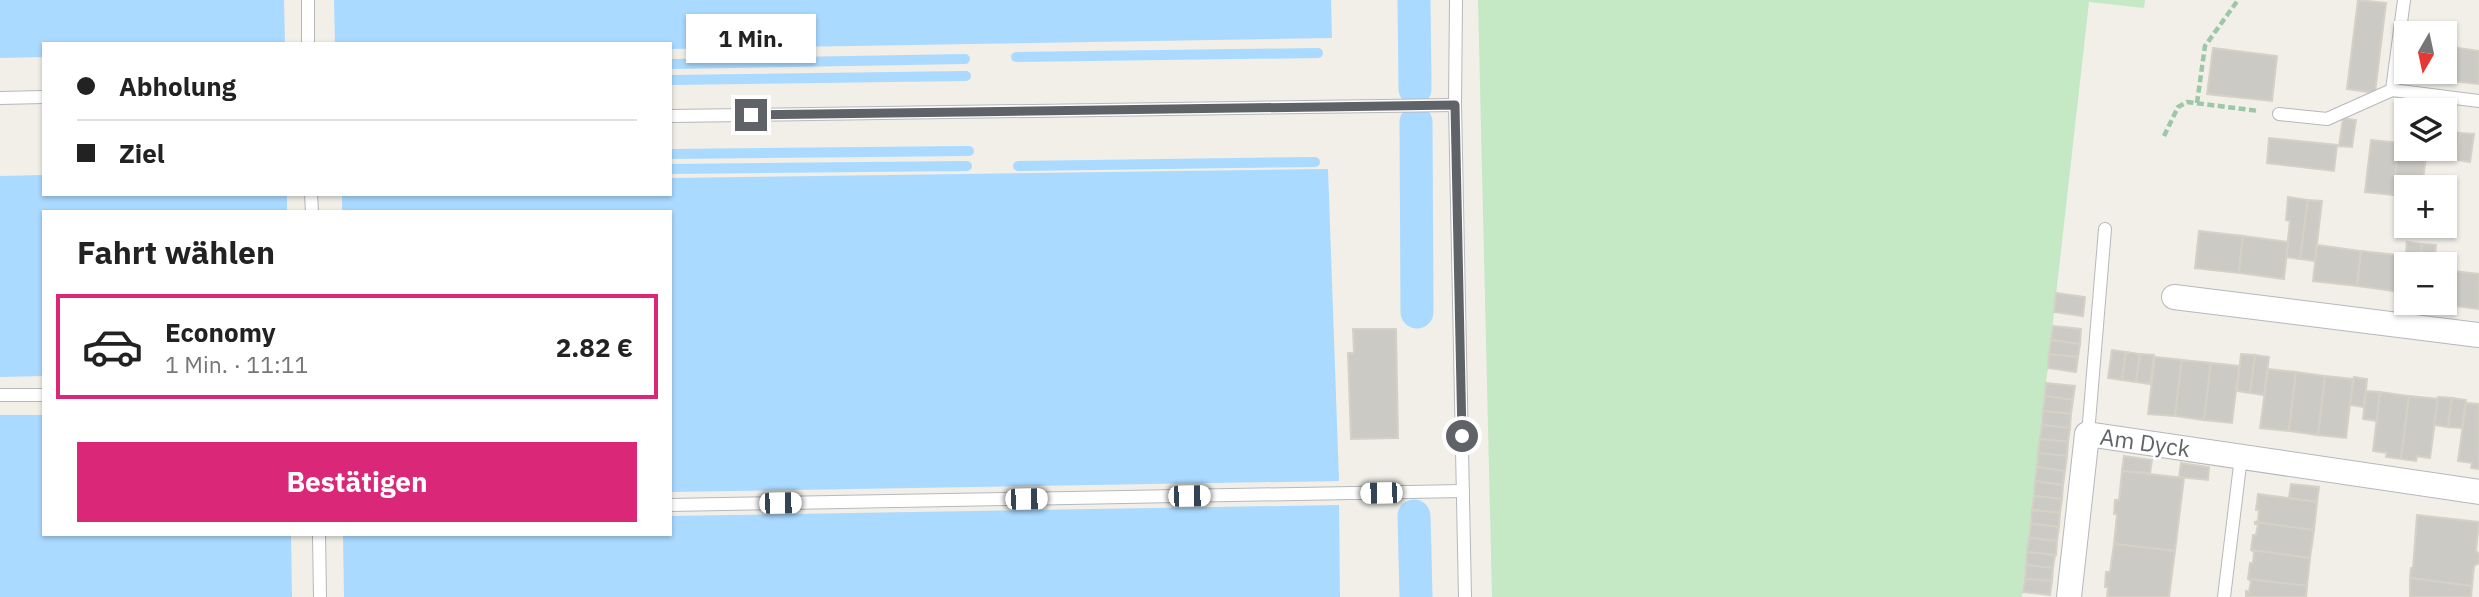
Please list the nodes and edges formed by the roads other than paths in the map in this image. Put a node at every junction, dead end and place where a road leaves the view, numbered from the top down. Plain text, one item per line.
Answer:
1 (308, 0) edge
2 (1456, 0) edge
3 (2404, 0) edge
4 (308, 42) edge
5 (2392, 90) junction
6 (42, 97) edge
7 (0, 98) edge
8 (2479, 101) edge
9 (1455, 105) junction
10 (2279, 114) road end
11 (672, 116) edge
12 (2105, 229) dead end
13 (2174, 297) dead end
14 (2479, 335) edge
15 (0, 395) edge
16 (42, 395) edge
17 (2088, 434) junction
18 (2241, 457) junction
19 (1463, 491) junction
20 (2479, 492) edge
21 (672, 505) edge
22 (319, 536) edge
23 (320, 597) edge
24 (1465, 597) edge
25 (2069, 597) edge
26 (2224, 597) edge

1 - 4 lane
2 - 9 lane
3 - 5 lane
5 - 8 lane
5 - 10 lane
6 - 7 lane
9 - 11 lane
9 - 19 lane
12 - 17 lane
13 - 14 street
15 - 16 lane
17 - 18 street, Am Dyck
17 - 25 street, Am Dyck
18 - 20 street, Am Dyck
18 - 26 lane
19 - 21 lane
19 - 24 lane
22 - 23 lane

